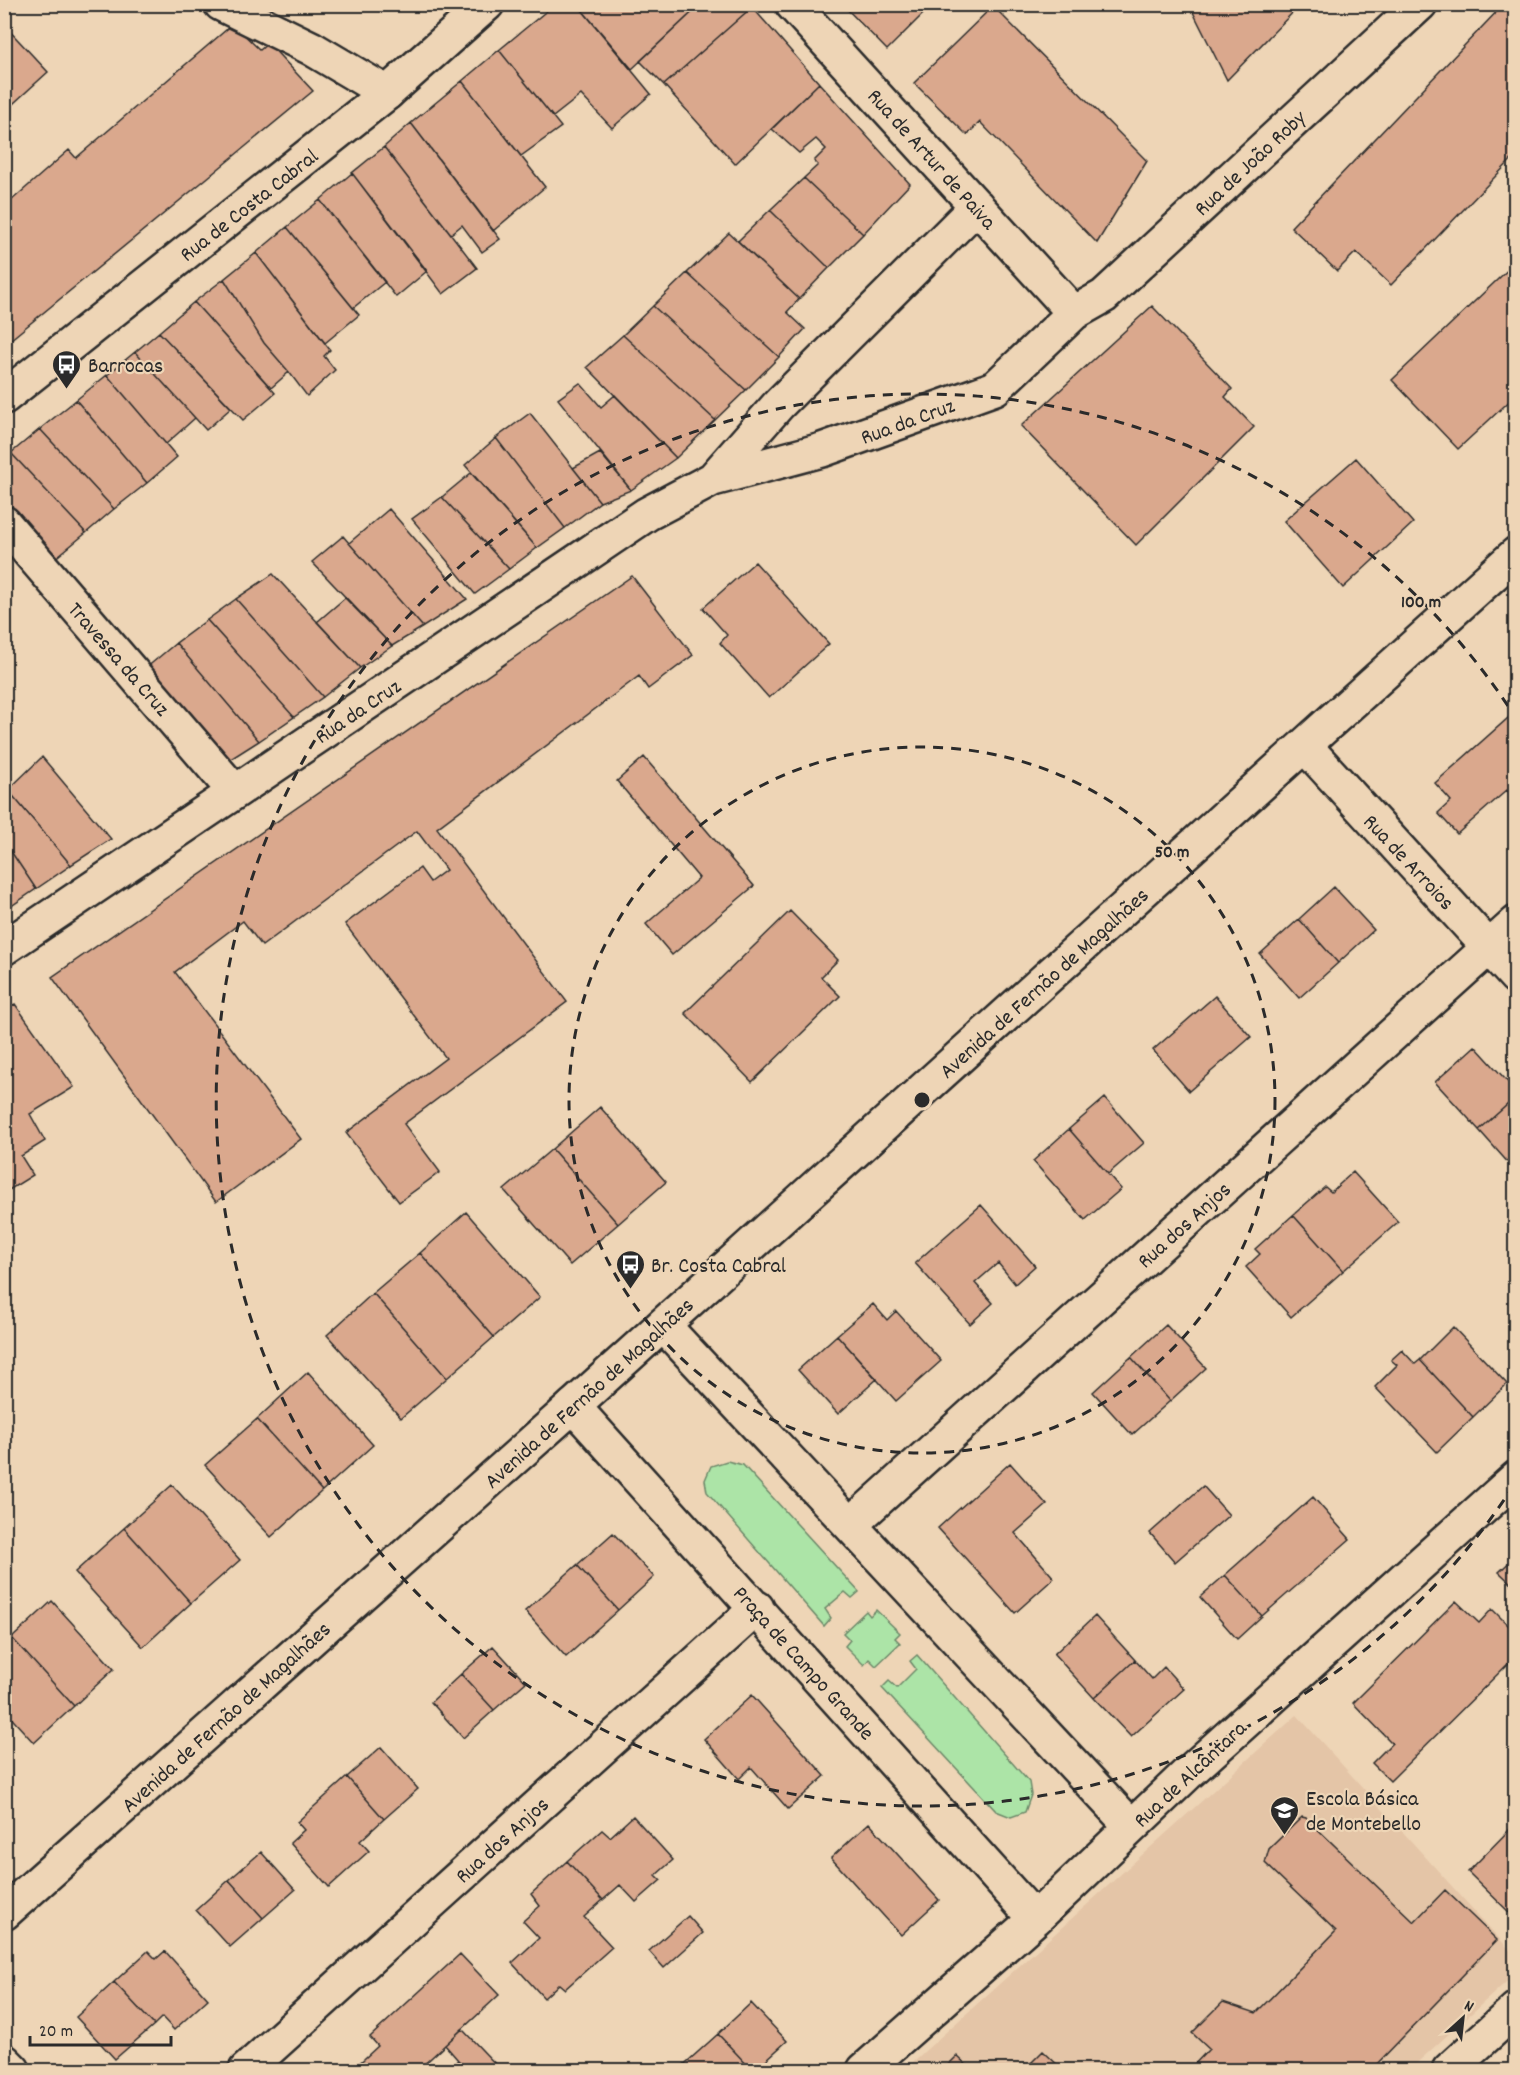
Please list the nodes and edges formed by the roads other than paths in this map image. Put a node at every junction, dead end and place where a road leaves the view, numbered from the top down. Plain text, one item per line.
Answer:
1 (221, 4) edge
2 (487, 4) edge
3 (792, 4) edge
4 (1420, 4) edge
5 (387, 93) junction
6 (977, 206) junction
7 (1074, 313) junction
8 (4, 397) edge
9 (714, 479) junction
10 (4, 523) edge
11 (1515, 554) edge
12 (1305, 746) junction
13 (235, 792) junction
14 (1515, 923) edge
15 (1489, 947) junction
16 (4, 948) edge
17 (1515, 977) edge
18 (663, 1325) junction
19 (573, 1406) junction
20 (1515, 1478) edge
21 (850, 1525) junction
22 (757, 1608) junction
23 (1131, 1826) junction
24 (4, 1913) edge
25 (1035, 1919) junction
26 (1515, 2009) edge
27 (4, 2061) edge
28 (13, 2070) edge
29 (246, 2070) edge
30 (864, 2070) edge
31 (1449, 2070) edge

1 - 5 street
2 - 5 street, Rua de Costa Cabral
3 - 6 street, Rua de Artur de Paiva
4 - 7 street, Rua de João Roby
5 - 8 street, Rua de Costa Cabral
6 - 7 street, Rua de Artur de Paiva
6 - 9 street, Rua da Cruz
7 - 9 street, Rua da Cruz
9 - 13 street, Rua da Cruz
10 - 13 street, Travessa da Cruz
11 - 12 street, Avenida de Fernão de Magalhães
12 - 15 street, Rua de Arroios
12 - 18 street, Avenida de Fernão de Magalhães
13 - 16 street, Rua da Cruz
14 - 15 street, Rua dos Anjos
15 - 17 street, Rua de Arroios
15 - 21 street, Rua dos Anjos
18 - 19 street, Avenida de Fernão de Magalhães
18 - 21 street
19 - 22 street, Praça de Campo Grande
19 - 24 street, Avenida de Fernão de Magalhães
20 - 23 street, Rua de Alcântara
21 - 23 street
22 - 25 street, Praça de Campo Grande
22 - 29 street, Rua dos Anjos
23 - 25 street, Rua de Alcântara
25 - 30 street, Rua de Alcântara
26 - 31 street
27 - 28 street

